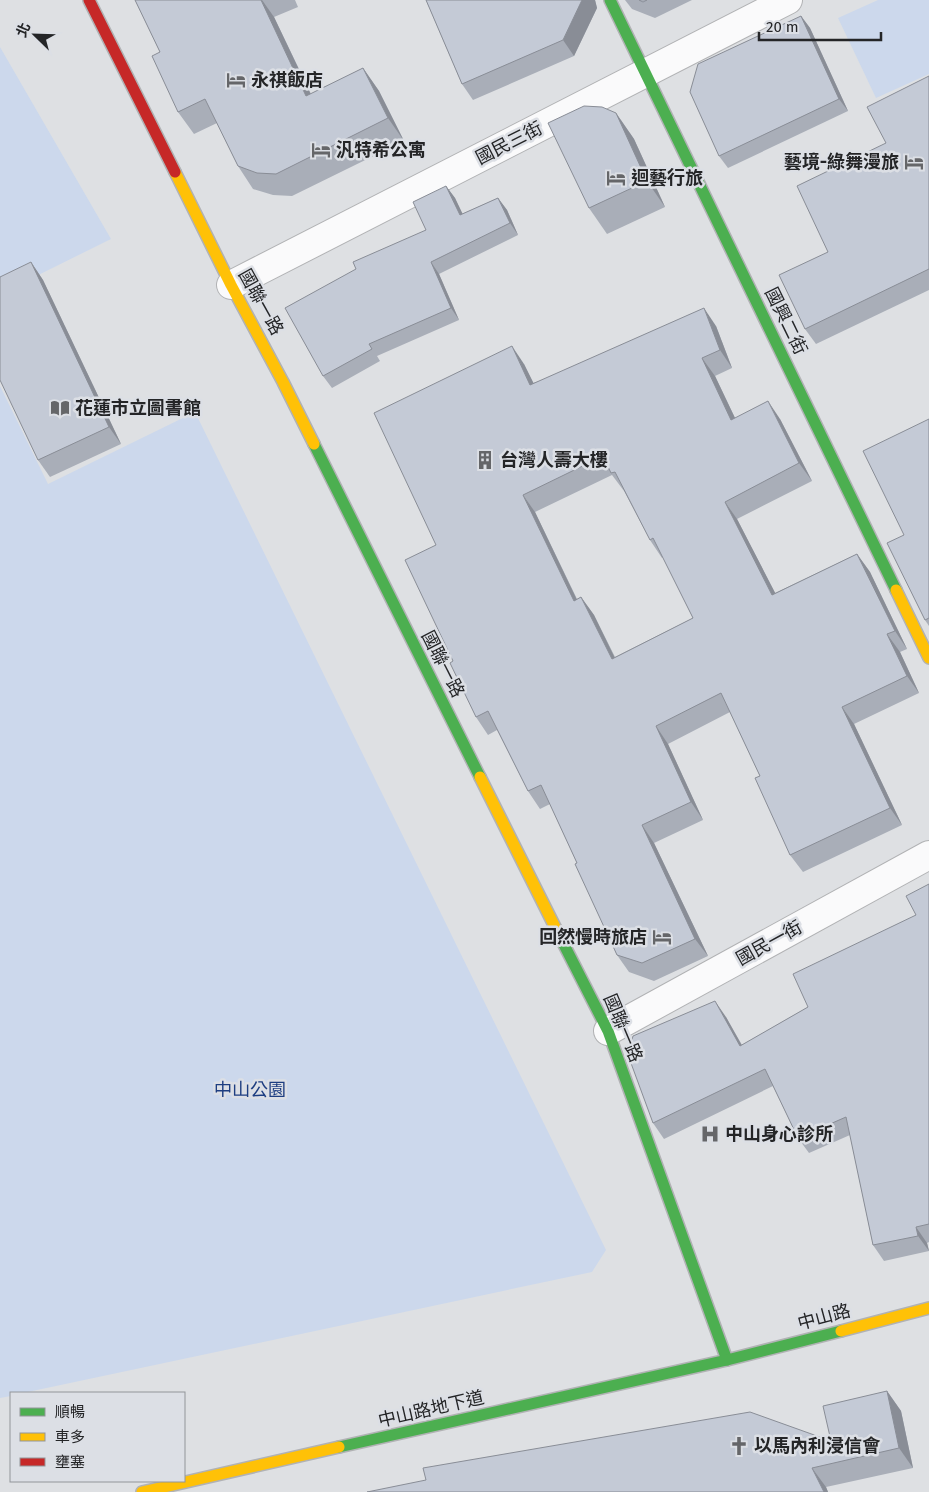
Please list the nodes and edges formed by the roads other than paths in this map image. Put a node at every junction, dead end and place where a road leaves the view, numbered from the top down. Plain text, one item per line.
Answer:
1 (89, 0) edge
2 (610, 0) edge
3 (788, 0) edge
4 (646, 73) junction
5 (231, 285) junction
6 (929, 658) edge
7 (929, 855) edge
8 (608, 1031) junction
9 (929, 1308) edge
10 (727, 1360) junction
11 (142, 1492) edge

1 - 5 street, 國聯一路
2 - 4 street, 國興二街
3 - 4 street, 國民三街
4 - 5 street, 國民三街
4 - 6 street, 國興二街
5 - 8 street, 國聯一路
7 - 8 street, 國民一街
8 - 10 street, 國聯一路
9 - 10 street, 中山路
10 - 11 street, 中山路地下道

